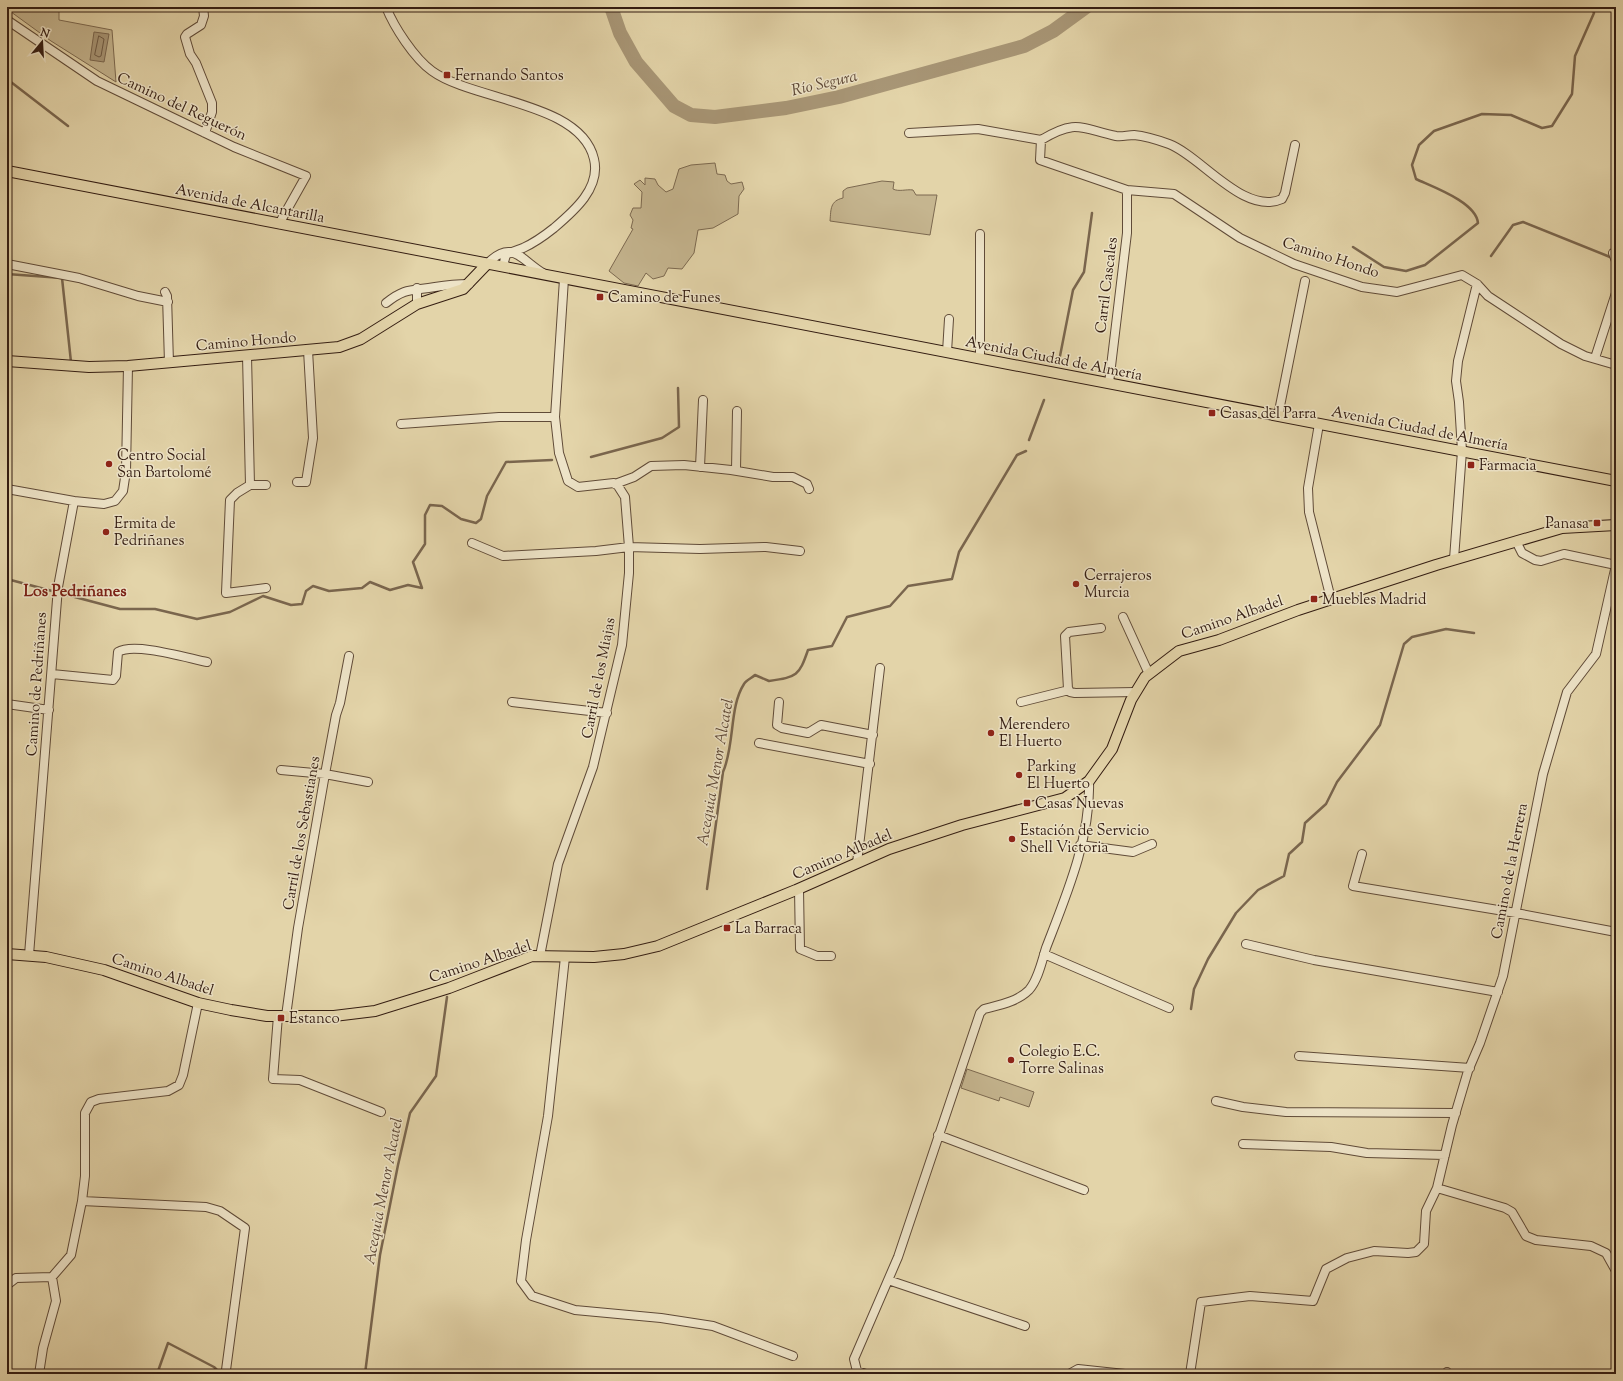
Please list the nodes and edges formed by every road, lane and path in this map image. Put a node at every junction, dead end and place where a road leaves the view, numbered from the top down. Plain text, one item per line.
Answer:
1 (203, 7) edge
2 (386, 7) edge
3 (7, 20) edge
4 (909, 132) dead end
5 (205, 133) junction
6 (1041, 140) junction
7 (1295, 145) dead end
8 (7, 171) edge
9 (1127, 190) junction
10 (280, 224) junction
11 (980, 234) dead end
12 (531, 244) junction
13 (512, 252) junction
14 (462, 259) junction
15 (7, 264) edge
16 (487, 264) junction
17 (531, 265) junction
18 (505, 267) junction
19 (549, 276) junction
20 (564, 278) junction
21 (1305, 281) dead end
22 (470, 283) junction
23 (1477, 284) junction
24 (417, 288) junction
25 (165, 292) dead end
26 (1616, 296) edge
27 (168, 302) junction
28 (386, 303) dead end
29 (417, 304) junction
30 (949, 320) dead end
31 (308, 350) junction
32 (947, 352) junction
33 (247, 356) junction
34 (1595, 358) junction
35 (980, 359) junction
36 (7, 361) edge
37 (169, 363) junction
38 (1616, 365) edge
39 (128, 366) junction
40 (1109, 383) junction
41 (703, 400) dead end
42 (737, 411) dead end
43 (1278, 416) junction
44 (555, 417) junction
45 (401, 424) dead end
46 (1319, 424) junction
47 (1462, 451) junction
48 (700, 466) junction
49 (736, 470) junction
50 (1616, 481) edge
51 (297, 482) dead end
52 (615, 484) junction
53 (250, 485) junction
54 (266, 485) dead end
55 (7, 488) edge
56 (809, 489) dead end
57 (74, 501) junction
58 (1616, 525) edge
59 (1516, 541) junction
60 (472, 543) dead end
61 (629, 547) junction
62 (800, 551) dead end
63 (1454, 559) junction
64 (1616, 565) edge
65 (266, 588) dead end
66 (1331, 599) junction
67 (1124, 617) dead end
68 (1101, 628) dead end
69 (349, 656) dead end
70 (207, 662) dead end
71 (880, 668) dead end
72 (52, 674) junction
73 (1149, 674) junction
74 (1069, 690) junction
75 (1136, 692) junction
76 (512, 702) dead end
77 (779, 702) dead end
78 (1021, 702) dead end
79 (7, 704) edge
80 (49, 710) junction
81 (607, 713) junction
82 (873, 735) junction
83 (759, 743) dead end
84 (870, 764) junction
85 (281, 770) dead end
86 (325, 774) junction
87 (1089, 781) junction
88 (368, 782) dead end
89 (1152, 844) dead end
90 (1080, 845) junction
91 (1362, 854) dead end
92 (857, 863) junction
93 (800, 889) junction
94 (1516, 913) junction
95 (1616, 932) edge
96 (1246, 944) dead end
97 (7, 954) edge
98 (1044, 954) junction
99 (29, 955) junction
100 (540, 956) junction
101 (831, 956) dead end
102 (565, 957) junction
103 (1498, 992) junction
104 (198, 1003) junction
105 (1170, 1008) dead end
106 (282, 1016) junction
107 (1299, 1056) dead end
108 (1470, 1068) junction
109 (1216, 1100) dead end
110 (382, 1112) dead end
111 (1456, 1113) junction
112 (938, 1135) junction
113 (1243, 1144) dead end
114 (1445, 1155) junction
115 (1437, 1188) junction
116 (1084, 1190) dead end
117 (82, 1201) junction
118 (1616, 1271) edge
119 (52, 1277) junction
120 (888, 1280) junction
121 (8, 1282) edge
122 (1025, 1326) dead end
123 (793, 1356) dead end
124 (226, 1370) dead end
125 (38, 1374) edge
126 (866, 1374) edge
127 (1069, 1374) edge
128 (1125, 1374) edge
129 (1190, 1374) edge

1 - 5 street
2 - 12 street
3 - 5 street, Camino del Reguerón
4 - 6 street
5 - 10 street, Camino del Reguerón
6 - 7 street
6 - 9 street, Camino Hondo
8 - 10 main road, Avenida de Alcantarilla
9 - 23 street, Camino Hondo
9 - 40 street, Carril Cascales
10 - 14 main road, Avenida de Alcantarilla
11 - 35 street
12 - 13 street
12 - 17 street
13 - 16 street
13 - 17 street
13 - 18 street
14 - 16 main road, Avenida de Alcantarilla
14 - 22 main road
15 - 27 street
16 - 18 main road, Avenida Ciudad de Almería
16 - 22 main road, Camino Hondo
17 - 19 street
18 - 19 main road, Avenida Ciudad de Almería
19 - 20 main road, Avenida Ciudad de Almería
20 - 32 main road, Avenida Ciudad de Almería
20 - 44 street
21 - 43 street
22 - 24 street
22 - 29 main road, Camino Hondo
23 - 34 street, Camino Hondo
23 - 47 street
24 - 28 street
24 - 29 street
25 - 27 street
26 - 34 street
27 - 37 street
29 - 31 main road, Camino Hondo
30 - 32 street
31 - 33 main road, Camino Hondo
31 - 51 street
32 - 35 main road, Avenida Ciudad de Almería
33 - 37 main road, Camino Hondo
33 - 53 street
34 - 38 street, Camino Hondo
35 - 40 main road, Avenida Ciudad de Almería
36 - 39 main road, Camino Hondo
37 - 39 main road, Camino Hondo
39 - 57 street
40 - 43 main road, Avenida Ciudad de Almería
41 - 48 street
42 - 49 street
43 - 46 main road, Avenida Ciudad de Almería
44 - 45 street
44 - 52 street
46 - 47 main road, Avenida Ciudad de Almería
46 - 66 street
47 - 50 main road, Avenida Ciudad de Almería
47 - 63 street
48 - 49 street
48 - 52 street
49 - 56 street
52 - 61 street, Carril de los Miajas
53 - 54 street
53 - 65 street
55 - 57 street
57 - 72 street, Camino de Pedriñanes
58 - 59 main road, Camino Albadel
59 - 63 main road, Camino Albadel
59 - 64 street
60 - 61 street
61 - 62 street
61 - 81 street, Carril de los Miajas
63 - 66 main road, Camino Albadel
64 - 94 street, Camino de la Herrera
66 - 73 main road, Camino Albadel
67 - 73 street
68 - 74 street
69 - 86 street, Carril de los Sebastianes
70 - 72 street
71 - 82 street
72 - 80 street, Camino de Pedriñanes
73 - 75 main road, Camino Albadel
74 - 75 street
74 - 78 street
75 - 87 main road, Camino Albadel
76 - 81 street
77 - 82 street
79 - 80 street
80 - 99 street, Camino de Pedriñanes
81 - 100 street, Carril de los Miajas
82 - 84 street
83 - 84 street
84 - 92 street
85 - 86 street
86 - 88 street
86 - 106 street, Carril de los Sebastianes
87 - 90 street
87 - 92 main road, Camino Albadel
89 - 90 street
90 - 98 street
91 - 94 street
92 - 93 main road, Camino Albadel
93 - 101 street
93 - 102 main road, Camino Albadel
94 - 95 street
94 - 103 street, Camino de la Herrera
96 - 103 street
97 - 99 main road, Camino Albadel
98 - 105 street
98 - 112 street
99 - 104 main road, Camino Albadel
100 - 102 main road, Camino Albadel
100 - 106 main road, Camino Albadel
102 - 123 street
103 - 108 street, Camino de la Herrera
104 - 106 main road, Camino Albadel
104 - 117 street
106 - 110 street, Carril de los Sebastianes
107 - 108 street
108 - 111 street, Camino de la Herrera
109 - 111 street
111 - 114 street, Camino de la Herrera
112 - 116 street
112 - 120 street
113 - 114 street
114 - 115 street, Camino de la Herrera
115 - 118 street
115 - 129 street, Camino de la Herrera
117 - 119 street
117 - 124 street
119 - 121 street
119 - 125 street
120 - 122 street
120 - 126 street
127 - 128 street

